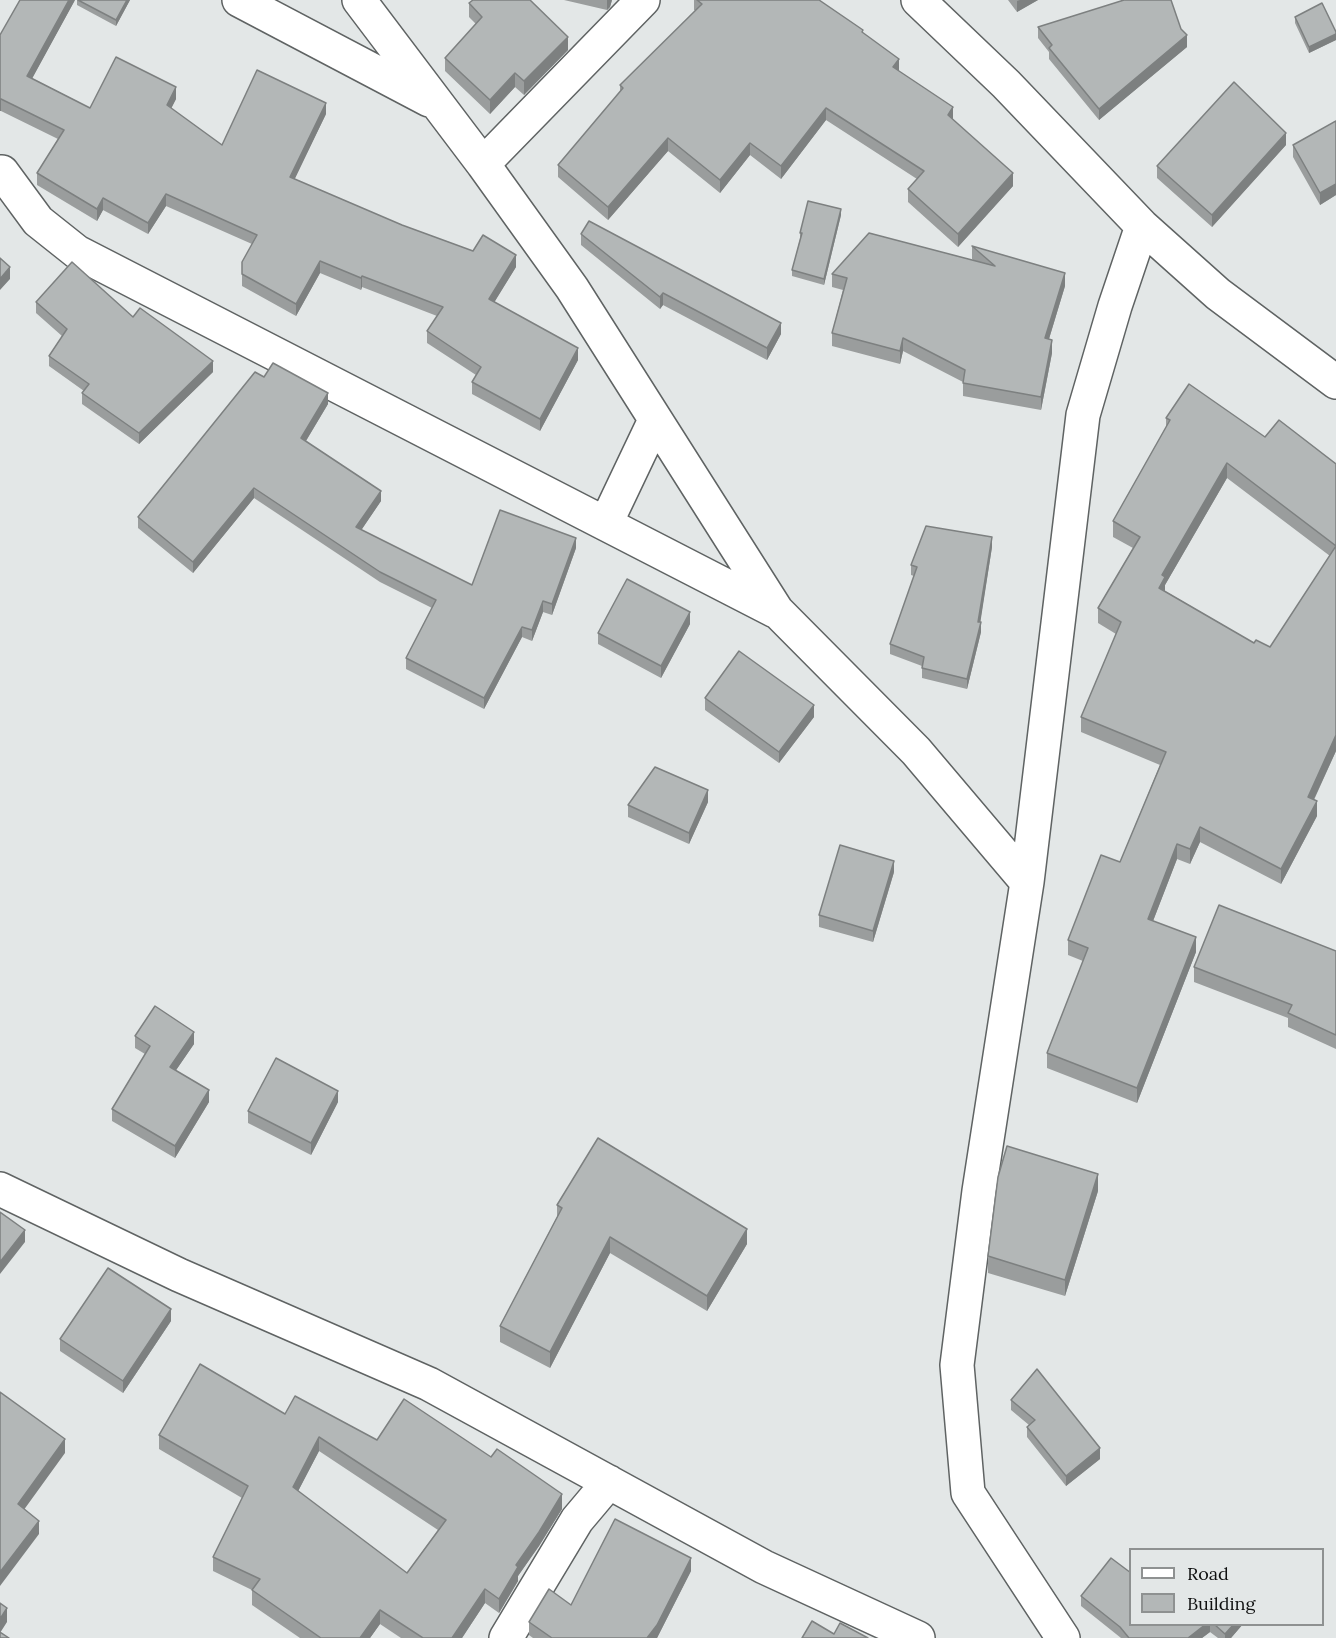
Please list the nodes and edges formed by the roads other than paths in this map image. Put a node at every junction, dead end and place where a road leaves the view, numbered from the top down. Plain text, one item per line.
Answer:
1 (239, 0) edge
2 (359, 0) edge
3 (644, 0) edge
4 (918, 0) edge
5 (438, 105) junction
6 (483, 165) junction
7 (2, 172) dead end
8 (1142, 226) junction
9 (1336, 382) edge
10 (655, 420) junction
11 (606, 523) junction
12 (777, 611) junction
13 (1027, 882) junction
14 (0, 1190) edge
15 (609, 1482) junction
16 (506, 1638) edge
17 (918, 1638) edge
18 (1063, 1638) edge

1 - 5 street
2 - 5 street
3 - 6 street
4 - 8 street
5 - 6 street
6 - 10 street
7 - 11 street
8 - 9 street
8 - 13 street
10 - 11 street
10 - 12 street
11 - 12 street
12 - 13 street
13 - 18 street
14 - 15 street
15 - 16 street
15 - 17 street

